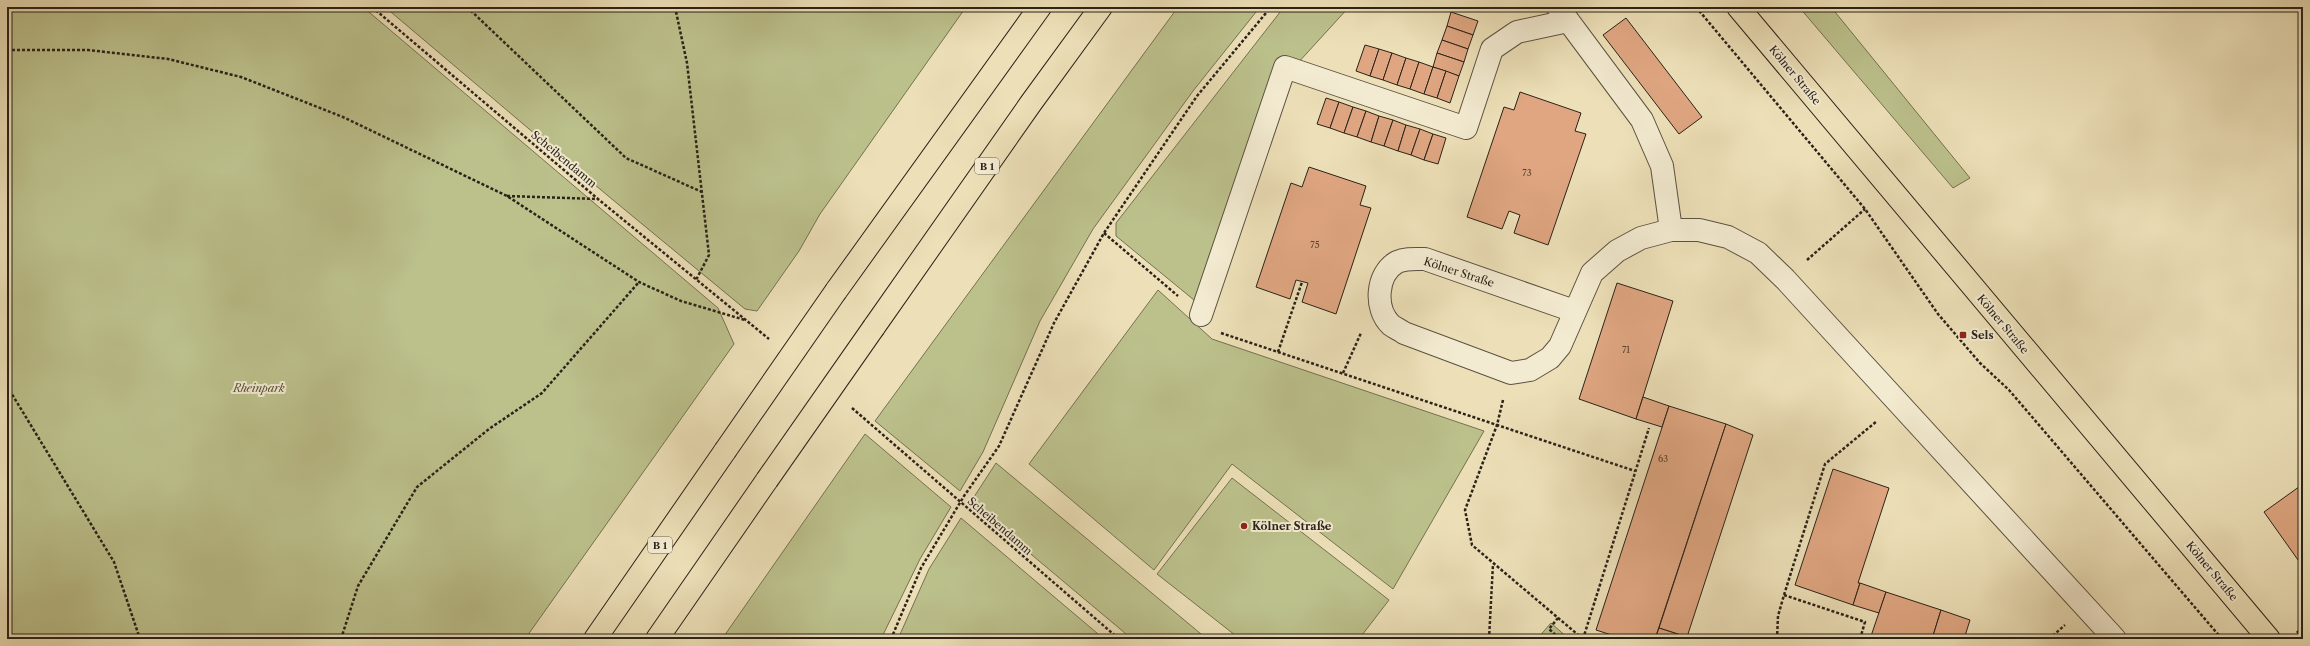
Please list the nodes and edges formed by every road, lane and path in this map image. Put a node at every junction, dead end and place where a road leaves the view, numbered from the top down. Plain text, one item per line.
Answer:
1 (372, 7) edge
2 (467, 7) edge
3 (675, 7) edge
4 (1040, 7) edge
5 (1101, 7) edge
6 (1271, 7) edge
7 (1696, 7) edge
8 (1738, 7) edge
9 (1563, 14) edge
10 (7, 50) edge
11 (1891, 189) junction
12 (702, 192) junction
13 (506, 196) junction
14 (598, 199) junction
15 (1865, 210) junction
16 (1671, 230) junction
17 (1104, 233) junction
18 (1785, 279) junction
19 (696, 280) junction
20 (639, 282) junction
21 (1302, 282) dead end
22 (1379, 304) junction
23 (1574, 310) junction
24 (1201, 315) junction
25 (1278, 352) junction
26 (1343, 373) junction
27 (1510, 373) junction
28 (7, 386) edge
29 (1898, 403) junction
30 (872, 425) dead end
31 (1497, 425) junction
32 (1649, 428) dead end
33 (1635, 471) junction
34 (960, 502) junction
35 (1493, 564) junction
36 (1784, 595) junction
37 (1558, 618) junction
38 (140, 639) edge
39 (341, 639) edge
40 (595, 639) edge
41 (657, 639) edge
42 (891, 639) edge
43 (1119, 639) edge
44 (1489, 639) edge
45 (1560, 639) edge
46 (1583, 639) edge
47 (1777, 639) edge
48 (1860, 639) edge
49 (2115, 639) edge
50 (2222, 639) edge
51 (2269, 639) edge

1 - 14 path, Scheibendamm
2 - 12 path
3 - 12 path
4 - 40 main road, B 1, bridge
5 - 41 main road, B 1, bridge
6 - 17 path
7 - 15 path
8 - 11 main road, Kölner Straße
9 - 16 street
9 - 24 street
10 - 13 path
11 - 15 path
11 - 51 main road, Kölner Straße
12 - 19 path
13 - 14 path
13 - 20 path
14 - 19 path, Scheibendamm
15 - 18 path
15 - 50 path
16 - 18 street
16 - 23 street
17 - 24 path
17 - 34 path
18 - 29 street
19 - 20 path, Scheibendamm
20 - 39 path
21 - 25 path
22 - 23 street, Kölner Straße
22 - 26 path
22 - 27 street
23 - 27 street
24 - 25 path
25 - 26 path
26 - 31 path
27 - 31 path
28 - 38 path
29 - 36 path
29 - 49 street
30 - 34 path, Scheibendamm
31 - 33 path
31 - 35 path
32 - 33 path
33 - 46 path
34 - 42 path
34 - 43 path, Scheibendamm
35 - 37 path
35 - 44 path
36 - 47 path
36 - 48 path
37 - 45 path
37 - 46 path

